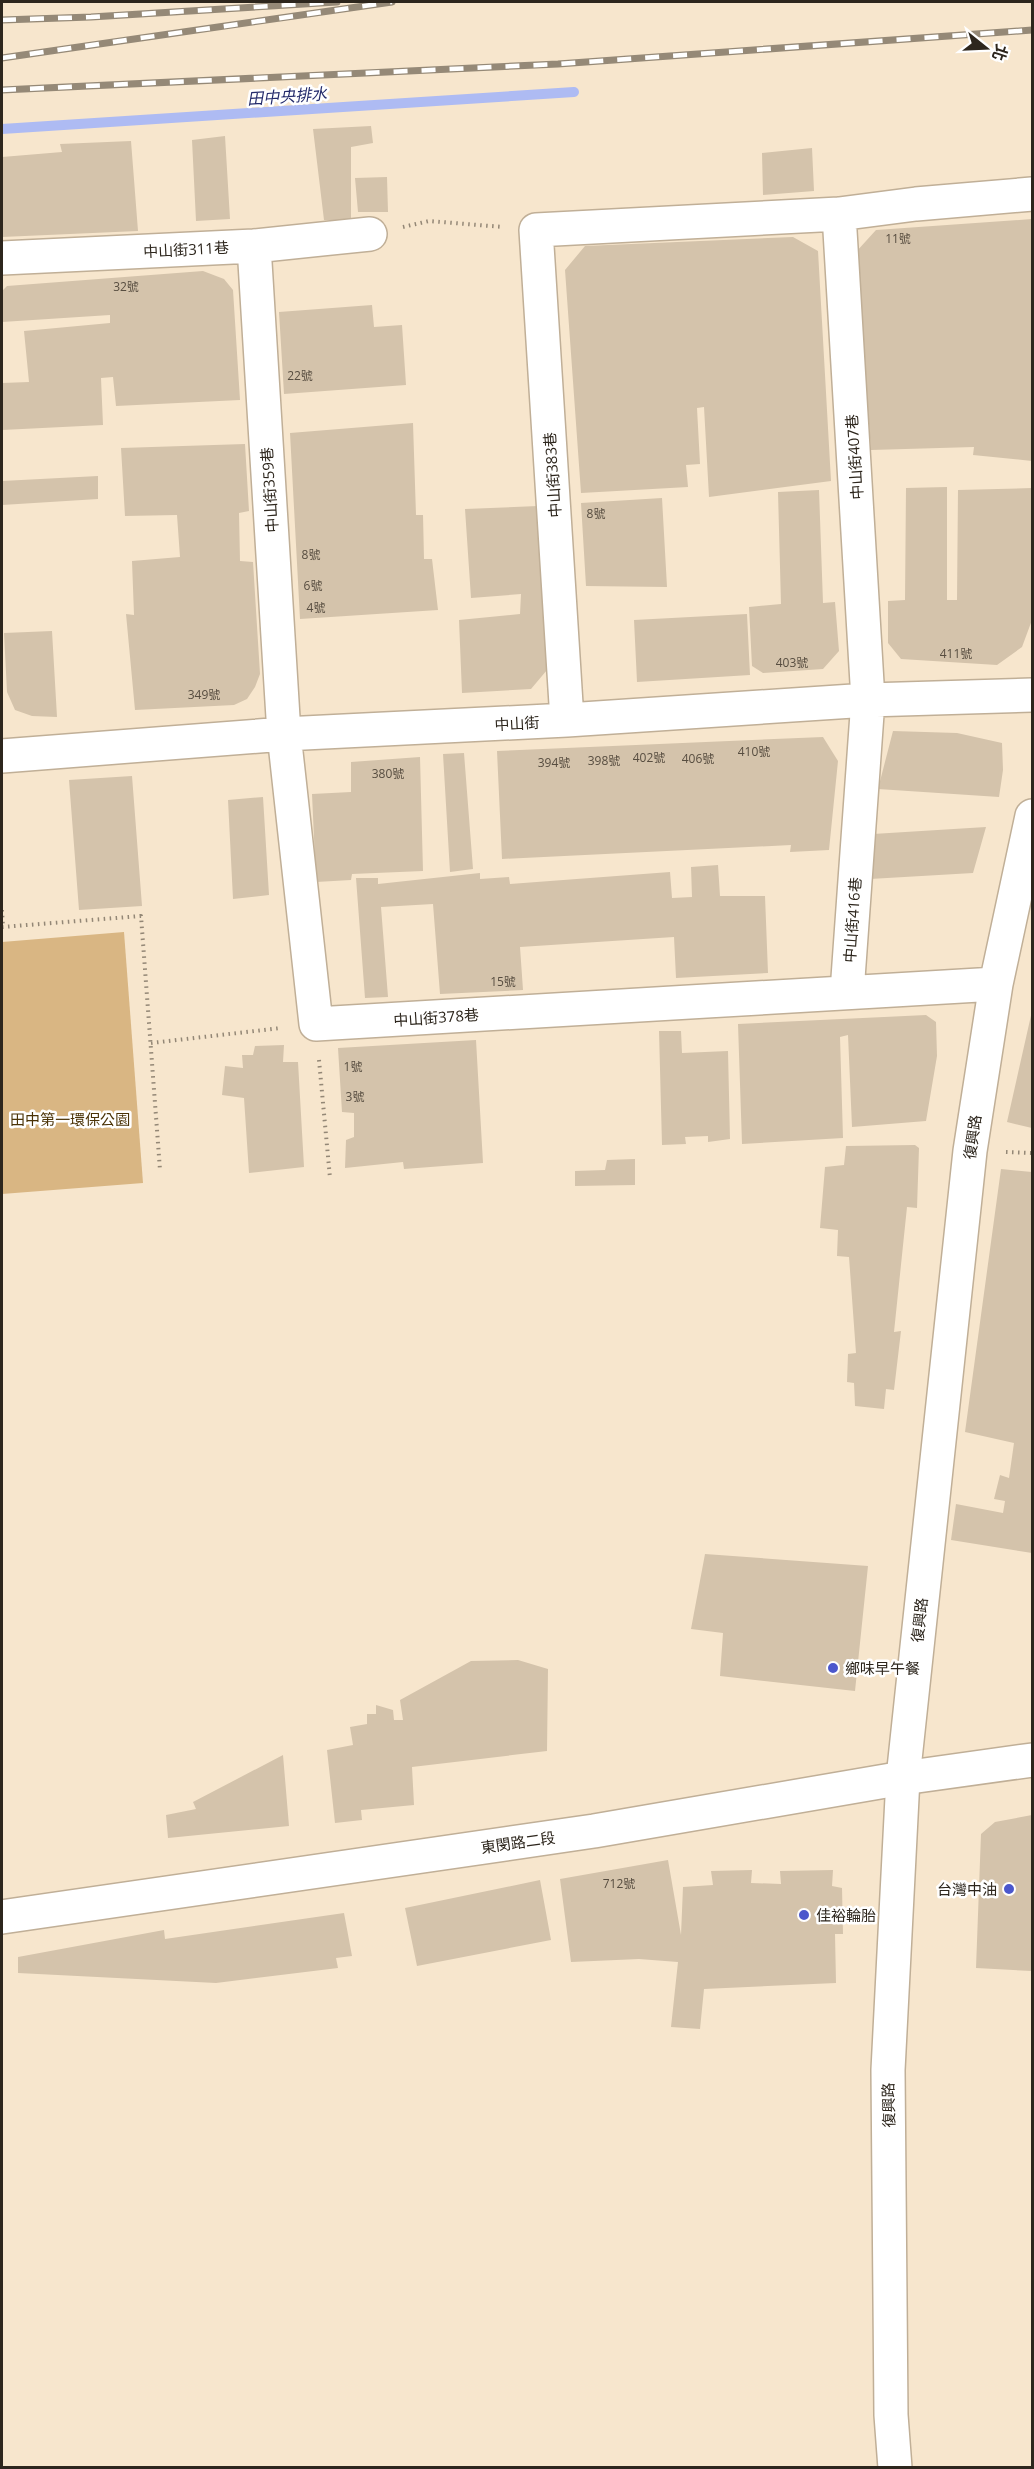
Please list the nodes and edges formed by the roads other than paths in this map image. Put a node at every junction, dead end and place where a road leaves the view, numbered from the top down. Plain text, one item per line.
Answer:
1 (1032, 194) edge
2 (839, 214) junction
3 (370, 234) road end
4 (254, 246) junction
5 (2, 258) edge
6 (1032, 695) edge
7 (868, 700) junction
8 (567, 720) junction
9 (284, 734) junction
10 (2, 756) edge
11 (1032, 816) edge
12 (996, 984) junction
13 (847, 992) junction
14 (1032, 1760) edge
15 (903, 1778) junction
16 (2, 1917) edge
17 (895, 2468) edge

1 - 2 street
2 - 7 street, 中山街407巷
2 - 8 street, 中山街383巷
3 - 4 street, 中山街311巷
4 - 5 street, 中山街311巷
4 - 9 street, 中山街359巷
6 - 7 street, 中山街
7 - 8 street, 中山街
7 - 13 street, 中山街416巷
8 - 9 street, 中山街
9 - 10 street, 中山街
9 - 13 street, 中山街378巷
11 - 12 street, 復興路
12 - 13 street
12 - 15 street, 復興路
14 - 15 street, 東閔路二段
15 - 16 street, 東閔路二段
15 - 17 street, 復興路

